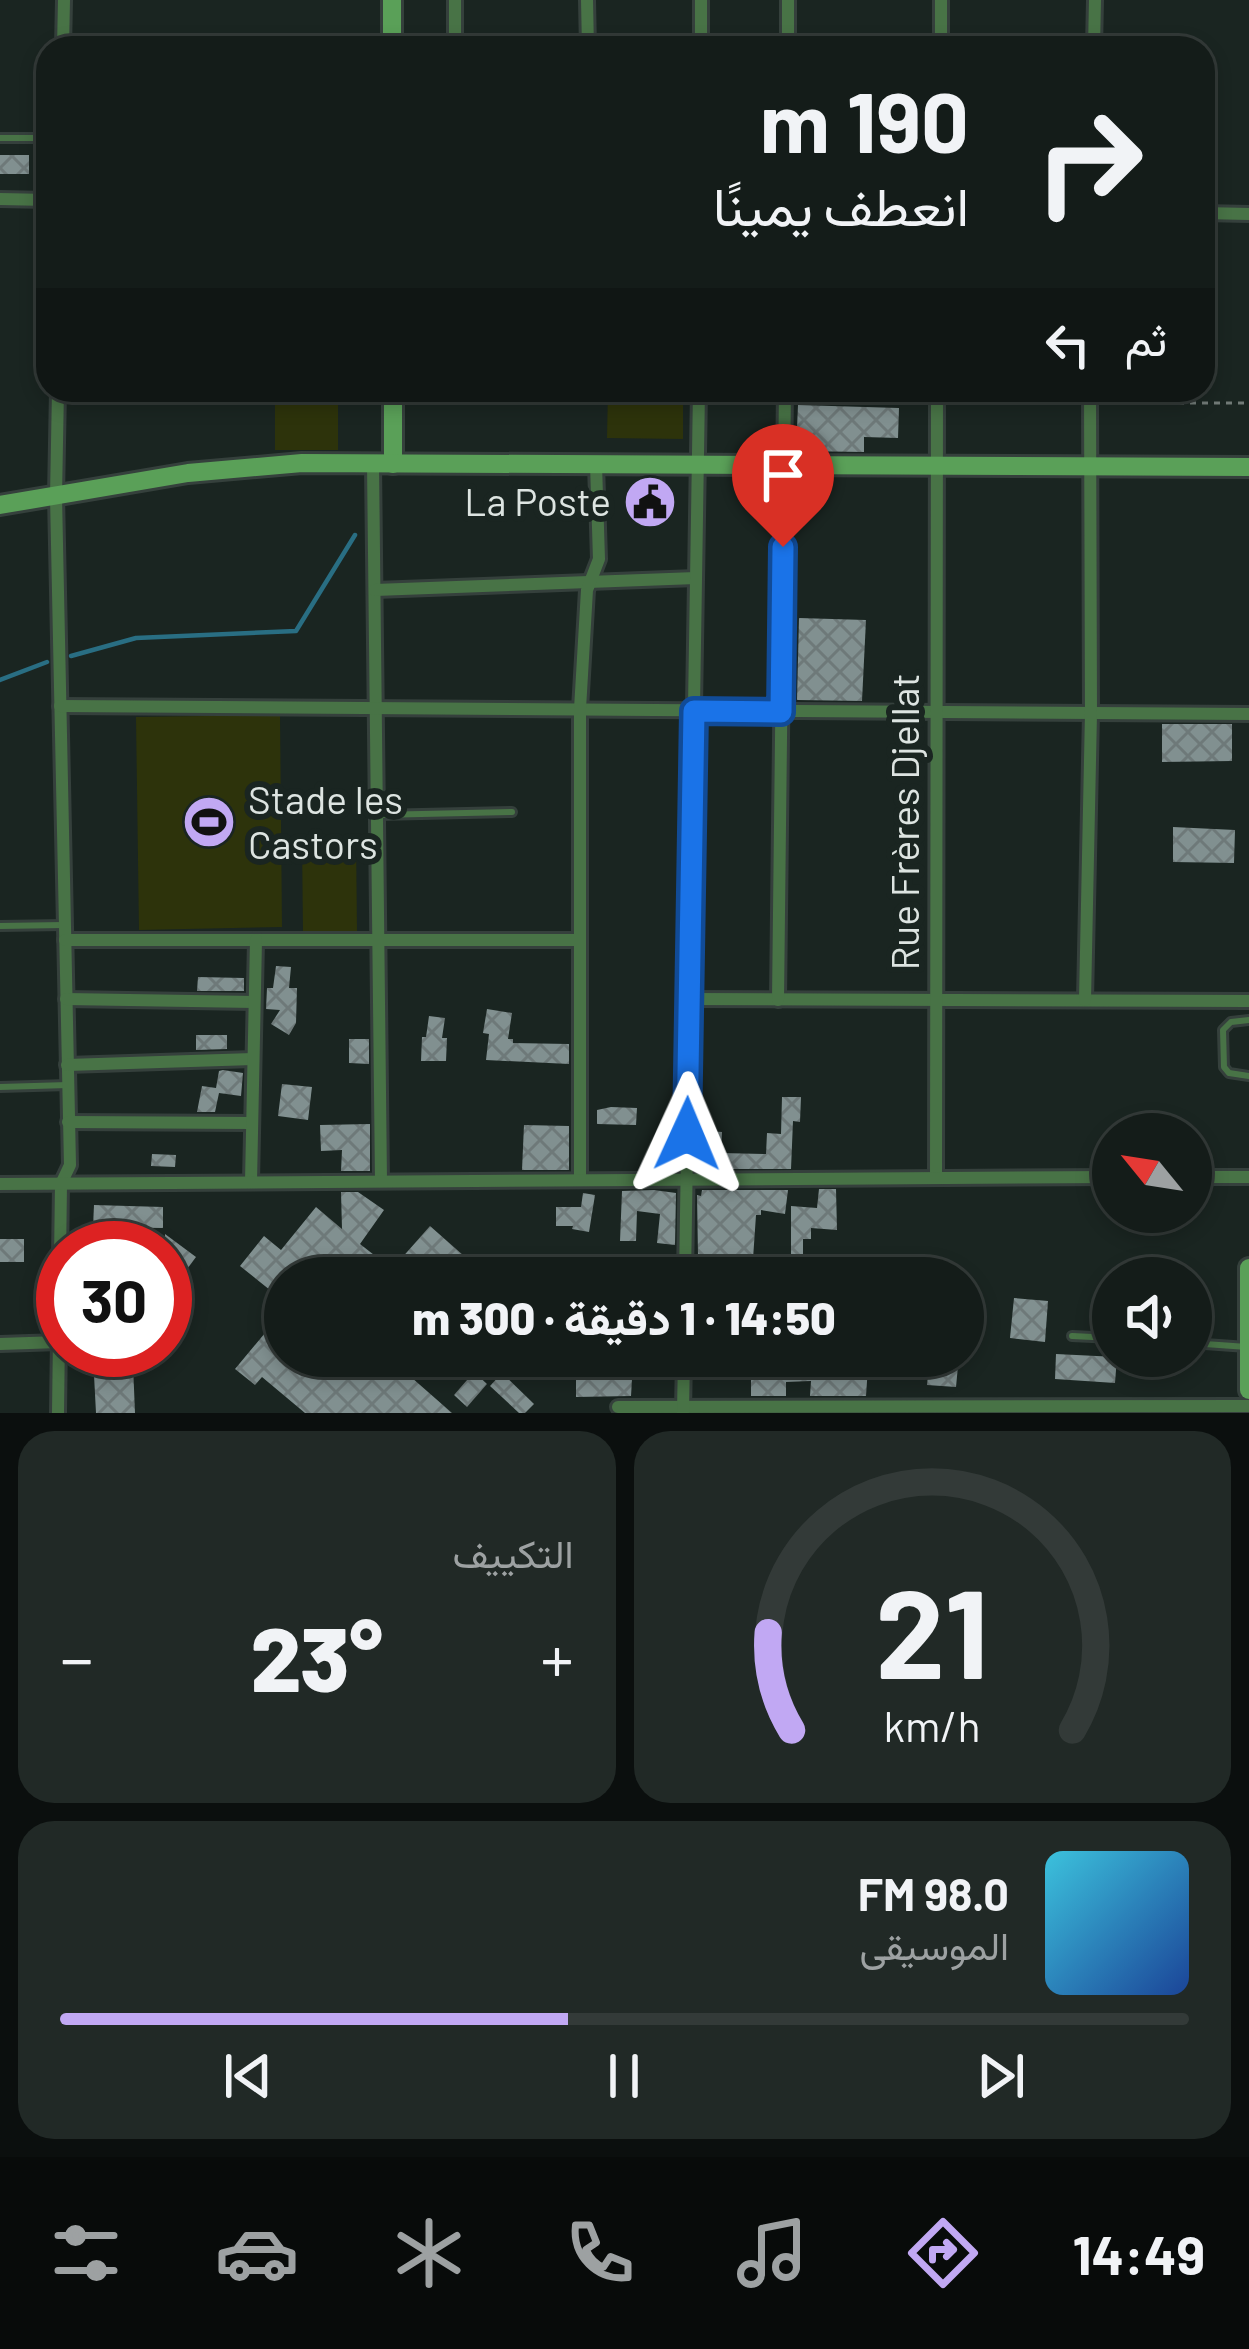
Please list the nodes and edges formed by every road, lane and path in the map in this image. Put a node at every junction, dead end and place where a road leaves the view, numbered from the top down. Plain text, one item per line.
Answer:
1 (64, 0) edge
2 (392, 0) edge
3 (455, 0) edge
4 (587, 0) edge
5 (701, 0) edge
6 (788, 0) edge
7 (941, 0) edge
8 (1095, 0) edge
9 (63, 36) edge
10 (392, 36) edge
11 (455, 36) edge
12 (588, 36) edge
13 (701, 36) edge
14 (788, 36) edge
15 (941, 36) edge
16 (1094, 36) edge
17 (0, 138) edge
18 (36, 138) edge
19 (0, 199) edge
20 (36, 200) edge
21 (1215, 213) edge
22 (1249, 214) edge
23 (58, 402) edge
24 (391, 402) edge
25 (699, 402) edge
26 (784, 402) edge
27 (938, 402) edge
28 (1090, 402) edge
29 (1167, 402) edge
30 (1249, 403) edge
31 (383, 464) junction
32 (596, 464) junction
33 (698, 465) junction
34 (784, 465) junction
35 (1088, 465) junction
36 (936, 466) junction
37 (1249, 467) edge
38 (56, 496) junction
39 (0, 506) edge
40 (696, 578) junction
41 (590, 582) junction
42 (374, 590) junction
43 (60, 706) junction
44 (376, 706) junction
45 (580, 710) junction
46 (694, 711) junction
47 (781, 712) junction
48 (936, 712) junction
49 (1090, 713) junction
50 (1249, 714) edge
51 (512, 812) dead end
52 (377, 814) junction
53 (0, 926) edge
54 (65, 932) junction
55 (256, 940) junction
56 (378, 940) junction
57 (580, 940) junction
58 (66, 999) junction
59 (689, 999) junction
60 (778, 1000) junction
61 (935, 1000) junction
62 (1085, 1000) junction
63 (1249, 1001) edge
64 (254, 1002) junction
65 (1249, 1020) edge
66 (253, 1059) junction
67 (68, 1065) junction
68 (1249, 1076) edge
69 (68, 1085) junction
70 (0, 1087) edge
71 (68, 1122) junction
72 (252, 1123) junction
73 (1092, 1177) edge
74 (1212, 1177) edge
75 (1249, 1177) edge
76 (936, 1178) junction
77 (580, 1179) junction
78 (687, 1179) junction
79 (381, 1181) junction
80 (251, 1182) junction
81 (0, 1184) edge
82 (61, 1184) junction
83 (61, 1221) edge
84 (685, 1257) edge
85 (1249, 1268) edge
86 (1072, 1336) dead end
87 (1092, 1337) edge
88 (36, 1343) edge
89 (0, 1344) edge
90 (1212, 1344) edge
91 (1249, 1347) edge
92 (59, 1377) edge
93 (684, 1377) edge
94 (1249, 1390) edge
95 (618, 1406) dead end
96 (1249, 1406) edge
97 (683, 1411) edge
98 (737, 1411) edge
99 (58, 1413) edge

1 - 9 street
2 - 10 main road
3 - 11 street
4 - 12 street
5 - 13 street
6 - 14 street
7 - 15 street
8 - 16 street
17 - 18 lane
19 - 20 street
21 - 22 street
23 - 38 street
24 - 31 main road
25 - 33 street
26 - 34 street
27 - 36 street, Rue Frères Djellat
28 - 35 street
29 - 30 path
31 - 32 main road
31 - 38 main road
31 - 42 street
32 - 33 main road
32 - 41 street
33 - 34 main road
33 - 40 street
34 - 36 main road
34 - 47 street
35 - 36 main road
35 - 37 main road
35 - 49 street
36 - 48 street, Rue Frères Djellat
38 - 39 main road
38 - 43 street
40 - 41 street
40 - 46 street
41 - 42 street
41 - 45 street
42 - 44 street
43 - 44 street
43 - 54 street
44 - 45 street
44 - 52 street
45 - 46 street
45 - 57 street
46 - 47 street
46 - 59 street
47 - 48 street
47 - 60 street
48 - 49 street
48 - 61 street, Rue Frères Djellat
49 - 50 street
49 - 62 street
51 - 52 lane
52 - 56 street
53 - 54 lane
54 - 55 street
54 - 58 street
55 - 56 street
55 - 64 street
56 - 57 street
56 - 79 street
57 - 77 street
58 - 64 street
58 - 67 street
59 - 60 street
59 - 78 street
60 - 61 street
61 - 62 street
61 - 76 street, Rue Frères Djellat
62 - 63 street
64 - 66 street
65 - 68 lane
66 - 67 street
66 - 72 street
67 - 69 street
69 - 70 lane
69 - 71 street
71 - 72 street
71 - 82 street
72 - 80 street
73 - 76 street
74 - 75 street
76 - 78 street
77 - 78 street
77 - 79 street
78 - 84 street
79 - 80 street
80 - 82 street
81 - 82 street
82 - 83 street
85 - 91 main road
86 - 87 lane
88 - 89 street
90 - 91 lane
91 - 94 main road
92 - 99 street
93 - 97 street
95 - 97 street
96 - 98 street
97 - 98 street

